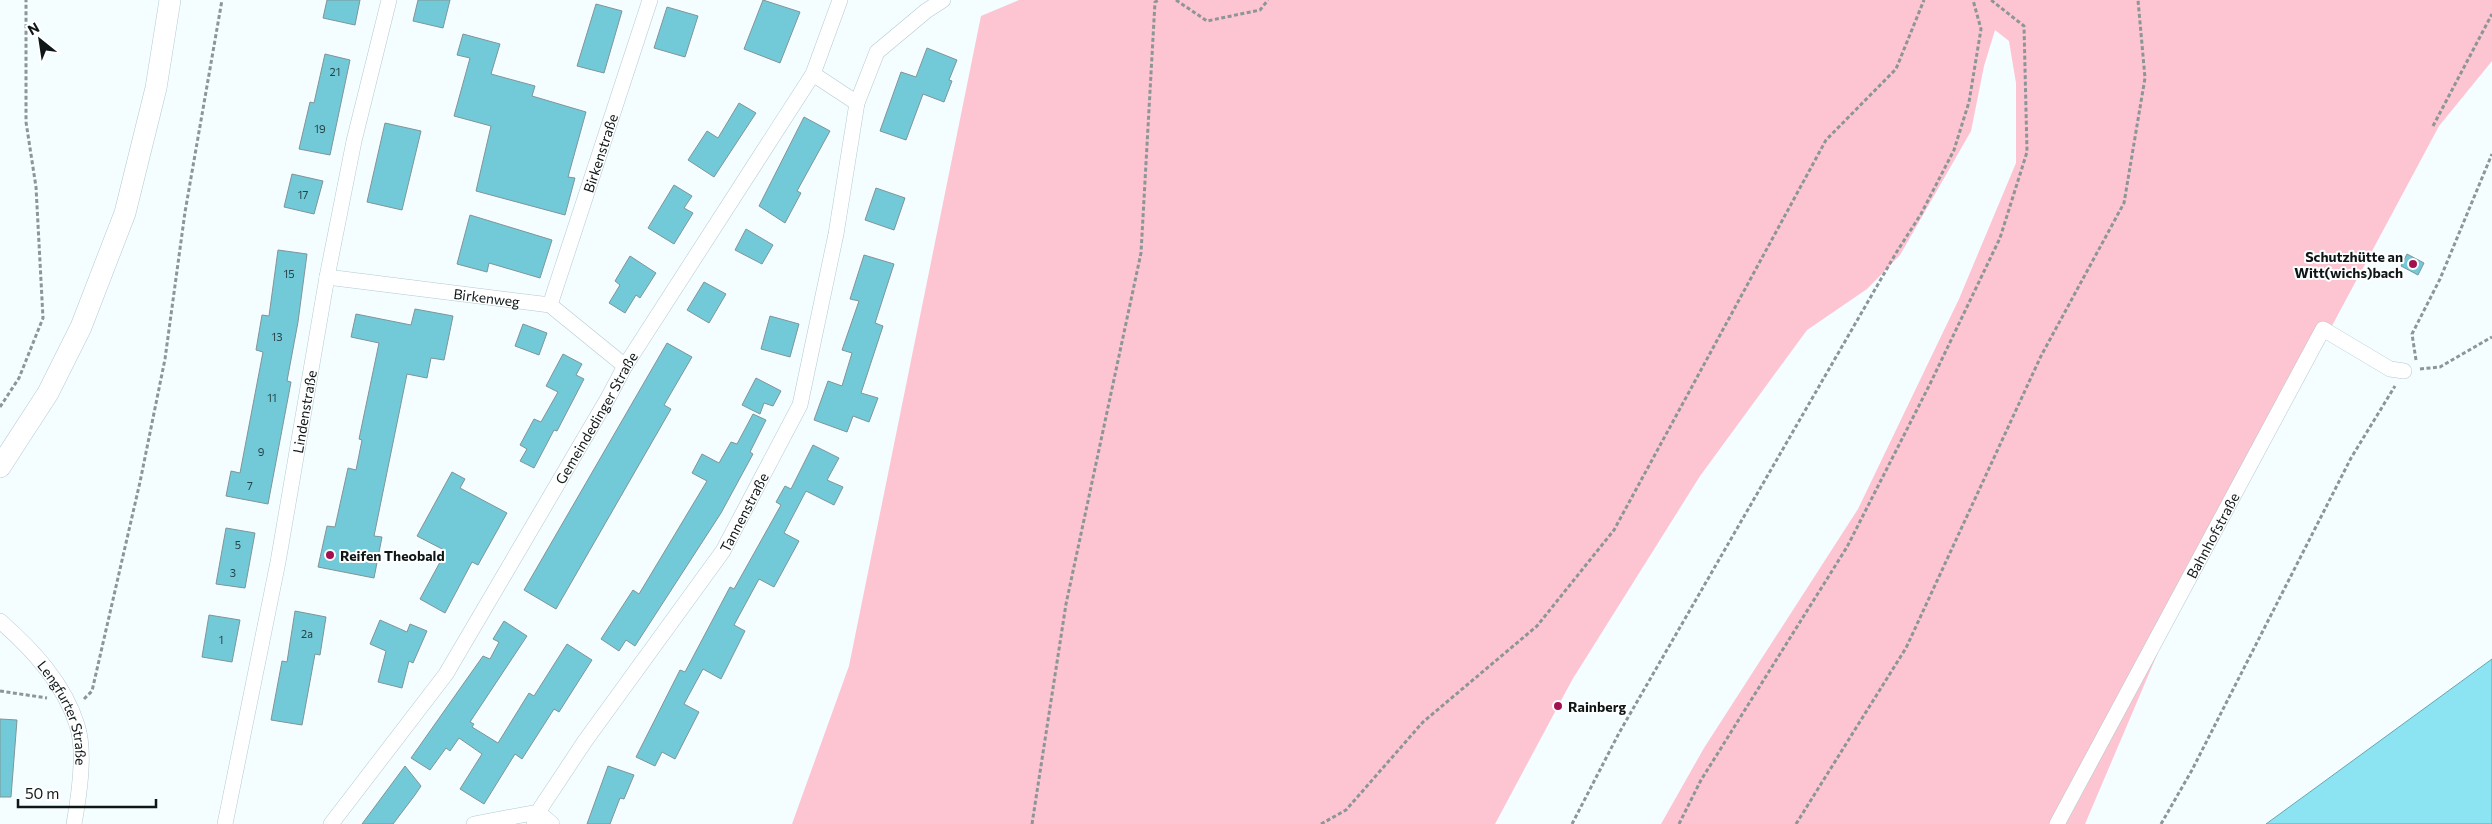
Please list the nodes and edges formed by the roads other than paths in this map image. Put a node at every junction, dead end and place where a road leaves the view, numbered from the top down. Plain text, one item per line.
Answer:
1 (170, 0) edge
2 (388, 0) edge
3 (650, 0) edge
4 (840, 0) edge
5 (943, 0) edge
6 (813, 74) junction
7 (857, 103) junction
8 (328, 277) junction
9 (550, 305) junction
10 (625, 366) junction
11 (2404, 371) road end
12 (0, 468) edge
13 (0, 621) edge
14 (536, 818) edge
15 (74, 824) edge
16 (225, 824) edge
17 (331, 824) edge
18 (474, 824) edge
19 (552, 824) edge
20 (2057, 824) edge

1 - 12 main road
2 - 8 street, Lindenstraße
3 - 9 street, Birkenstraße
4 - 6 street, Gemeindedinger Straße
5 - 7 street, Tannenstraße
6 - 7 street
6 - 10 street, Gemeindedinger Straße
7 - 14 street, Tannenstraße
8 - 9 street, Birkenweg
8 - 16 street, Lindenstraße
9 - 10 street
10 - 17 street, Gemeindedinger Straße
11 - 20 street, Bahnhofstraße
13 - 15 street, Lengfurter Straße
14 - 18 street
14 - 19 street

